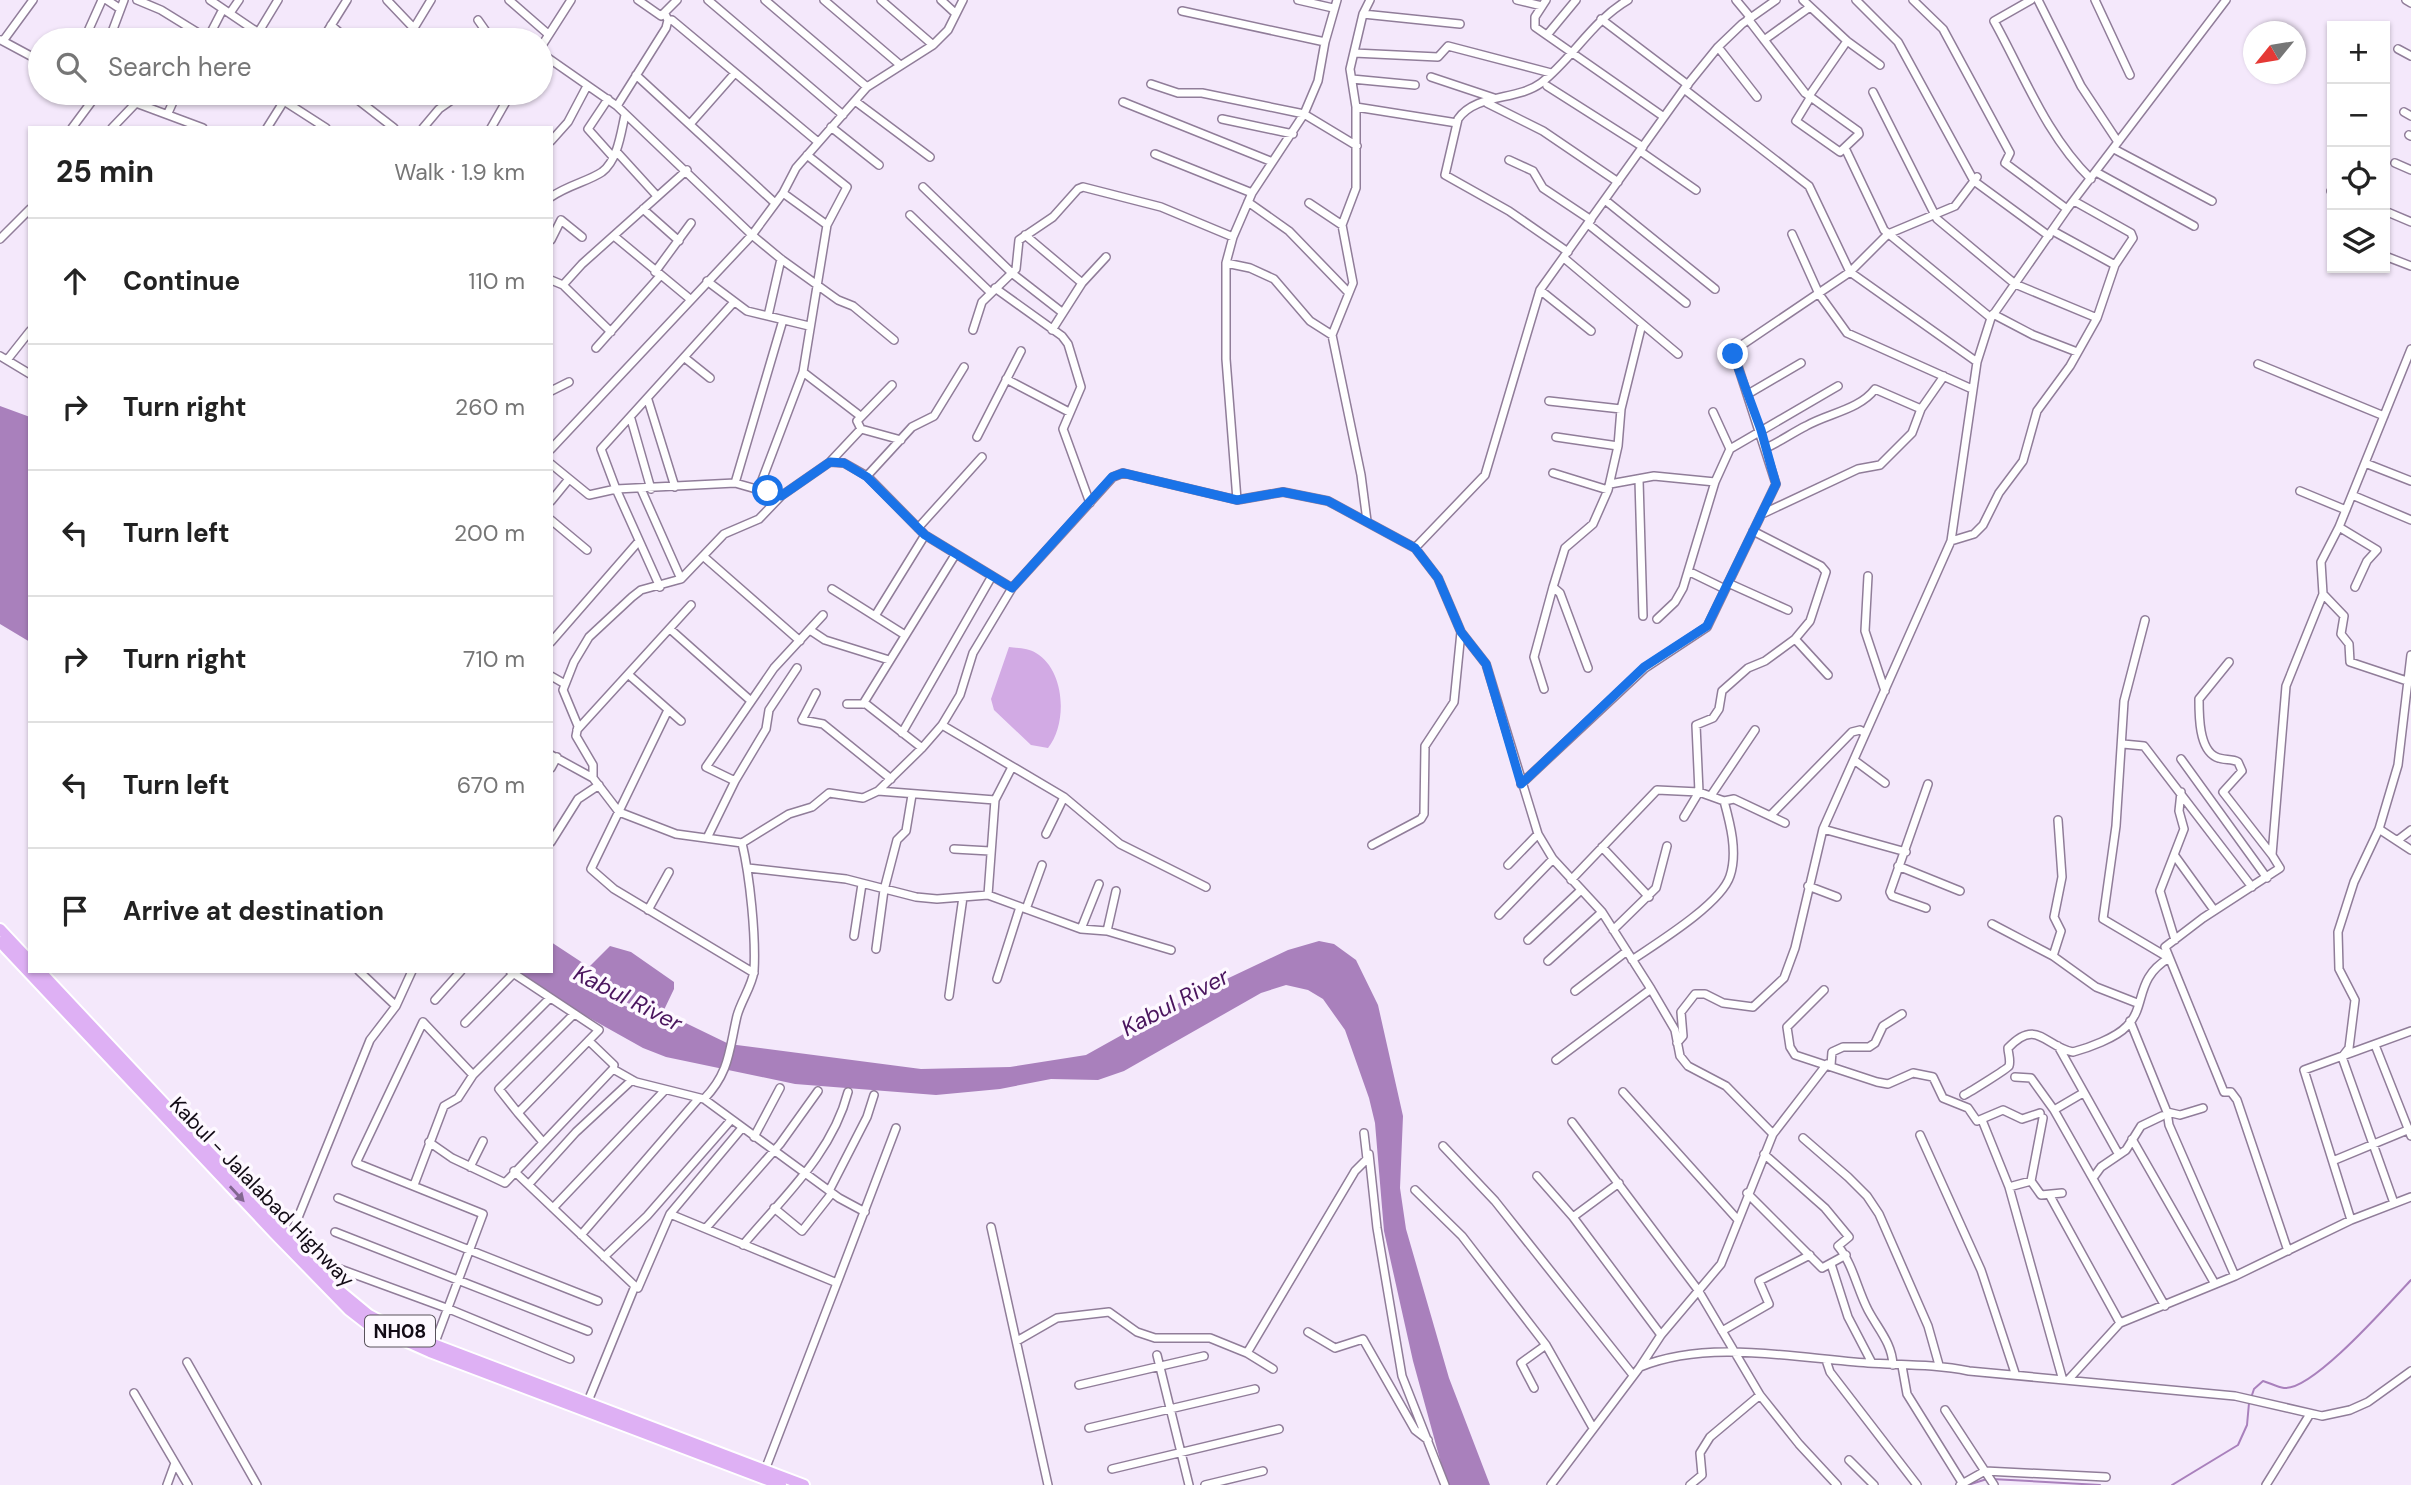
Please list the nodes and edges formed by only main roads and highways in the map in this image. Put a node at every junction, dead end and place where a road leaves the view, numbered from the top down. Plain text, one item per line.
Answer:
1 (0, 929) edge
2 (7, 945) edge
3 (28, 960) edge
4 (28, 967) edge
5 (34, 973) edge
6 (42, 973) edge
7 (80, 1022) junction
8 (154, 1099) junction
9 (586, 1406) junction
10 (781, 1485) edge
11 (804, 1485) edge

1 - 2 highway, Kabul - Jalalabad Highway / NH08
2 - 3 highway, Kabul - Jalalabad Highway / NH08
2 - 4 highway, Kabul - Jalalabad Highway / NH08
5 - 7 highway, Kabul - Jalalabad Highway / NH08
6 - 7 highway, Kabul - Jalalabad Highway / NH08
7 - 8 highway, Kabul - Jalalabad Highway / NH08
8 - 9 highway, Kabul - Jalalabad Highway / NH08
8 -> 9 highway, Kabul - Jalalabad Highway / NH08
9 - 10 highway, Kabul - Jalalabad Highway / NH08
9 - 11 highway, Kabul - Jalalabad Highway / NH08

